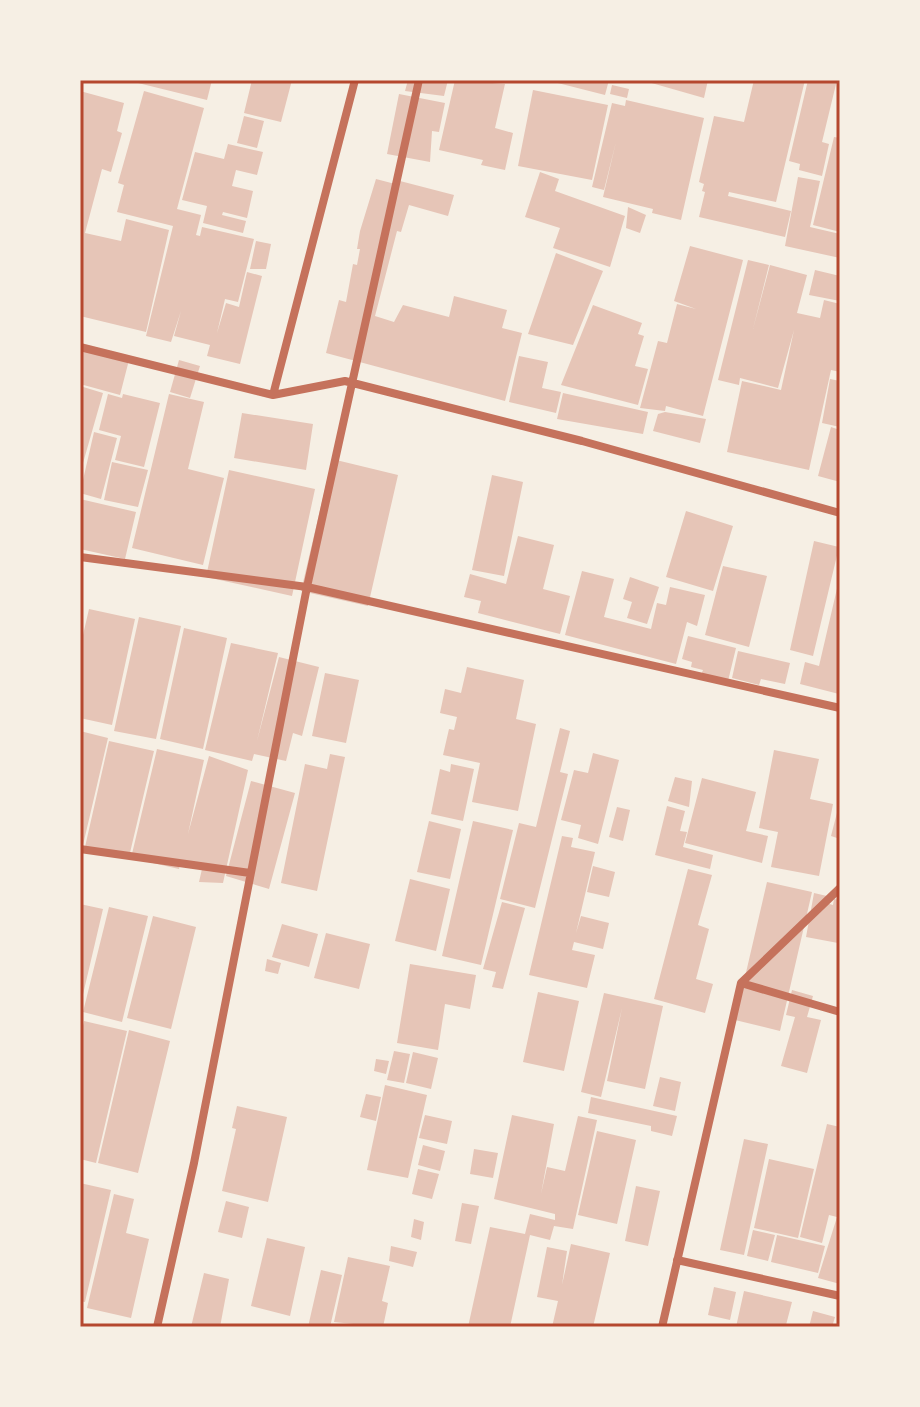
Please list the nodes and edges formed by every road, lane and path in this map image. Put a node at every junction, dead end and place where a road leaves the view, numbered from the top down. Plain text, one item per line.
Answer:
1 (355, 80) edge
2 (419, 80) edge
3 (80, 347) edge
4 (273, 395) junction
5 (840, 513) edge
6 (80, 557) edge
7 (307, 587) junction
8 (840, 708) edge
9 (80, 849) edge
10 (250, 873) junction
11 (840, 888) edge
12 (741, 983) junction
13 (840, 1012) edge
14 (677, 1260) junction
15 (840, 1296) edge
16 (157, 1327) edge
17 (662, 1327) edge

1 - 4 street
2 - 7 street
3 - 4 street
4 - 5 street
6 - 7 street
7 - 8 street
7 - 10 street
9 - 10 street
10 - 16 street
11 - 12 street
12 - 13 street
12 - 14 street
14 - 15 street
14 - 17 street

